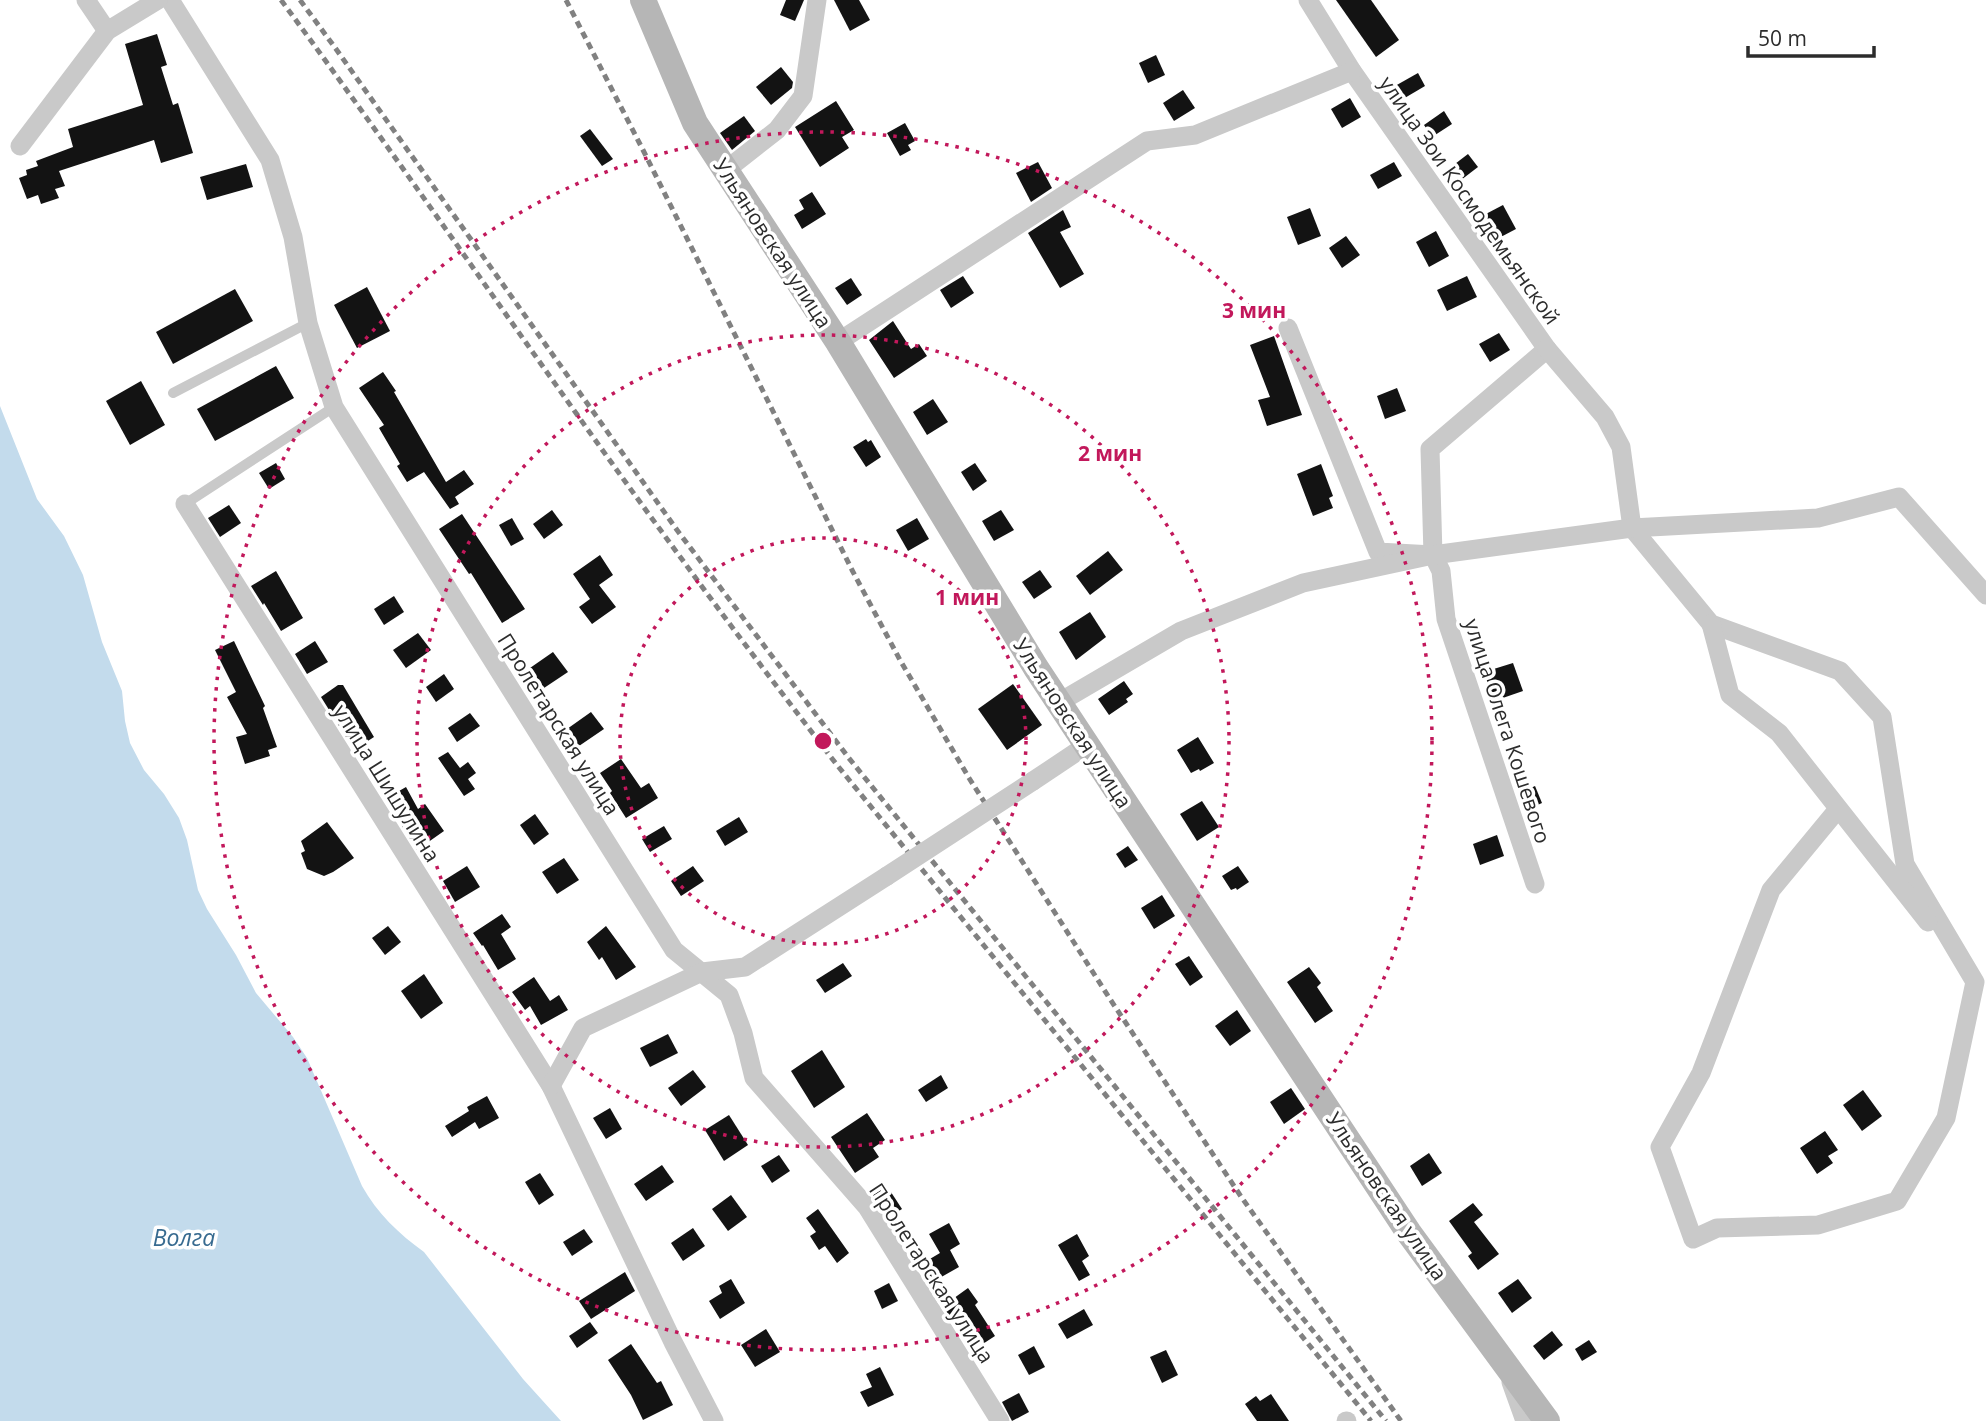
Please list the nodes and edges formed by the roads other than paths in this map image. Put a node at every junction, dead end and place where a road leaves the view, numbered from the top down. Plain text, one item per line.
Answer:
1 (86, 0) edge
2 (158, 0) edge
3 (170, 0) edge
4 (643, 0) edge
5 (817, 0) edge
6 (1308, 0) edge
7 (107, 31) junction
8 (1352, 71) junction
9 (20, 146) dead end
10 (726, 170) junction
11 (308, 323) junction
12 (1287, 328) dead end
13 (838, 342) junction
14 (1547, 349) junction
15 (173, 393) dead end
16 (334, 407) junction
17 (185, 504) joint
18 (1632, 528) junction
19 (1433, 555) junction
20 (1986, 594) edge
21 (1711, 624) junction
22 (1058, 703) junction
23 (1087, 745) junction
24 (1838, 809) junction
25 (1535, 884) dead end
26 (702, 972) junction
27 (1975, 982) junction
28 (551, 1086) junction
29 (1504, 1361) junction
30 (714, 1421) edge
31 (1000, 1421) edge
32 (1525, 1421) edge
33 (1547, 1421) edge

1 - 7 street
2 - 7 street
3 - 11 street, Пролетарская улица
4 - 10 main road, Ульяновская улица
5 - 10 street
6 - 8 street, улица Зои Космодемьянской
7 - 9 street
8 - 13 street
8 - 14 street, улица Зои Космодемьянской
10 - 13 main road, Ульяновская улица
11 - 15 lane
11 - 16 street, Пролетарская улица
12 - 19 street
13 - 22 main road, Ульяновская улица
14 - 18 street
14 - 19 street, улица Зои Космодемьянской
16 - 17 lane
16 - 26 street, Пролетарская улица
17 - 28 street, улица Шишулина
18 - 19 street
18 - 20 street
18 - 21 street
19 - 22 street
19 - 25 street, улица Олега Кошевого
21 - 24 street
21 - 27 street
22 - 23 main road, Ульяновская улица
23 - 26 street, bridge
23 - 29 main road, Ульяновская улица
24 - 27 street
24 - 27 street
26 - 28 street
26 - 31 street, Пролетарская улица
28 - 30 street, улица Шишулина
29 - 32 street
29 - 33 main road, Ульяновская улица

